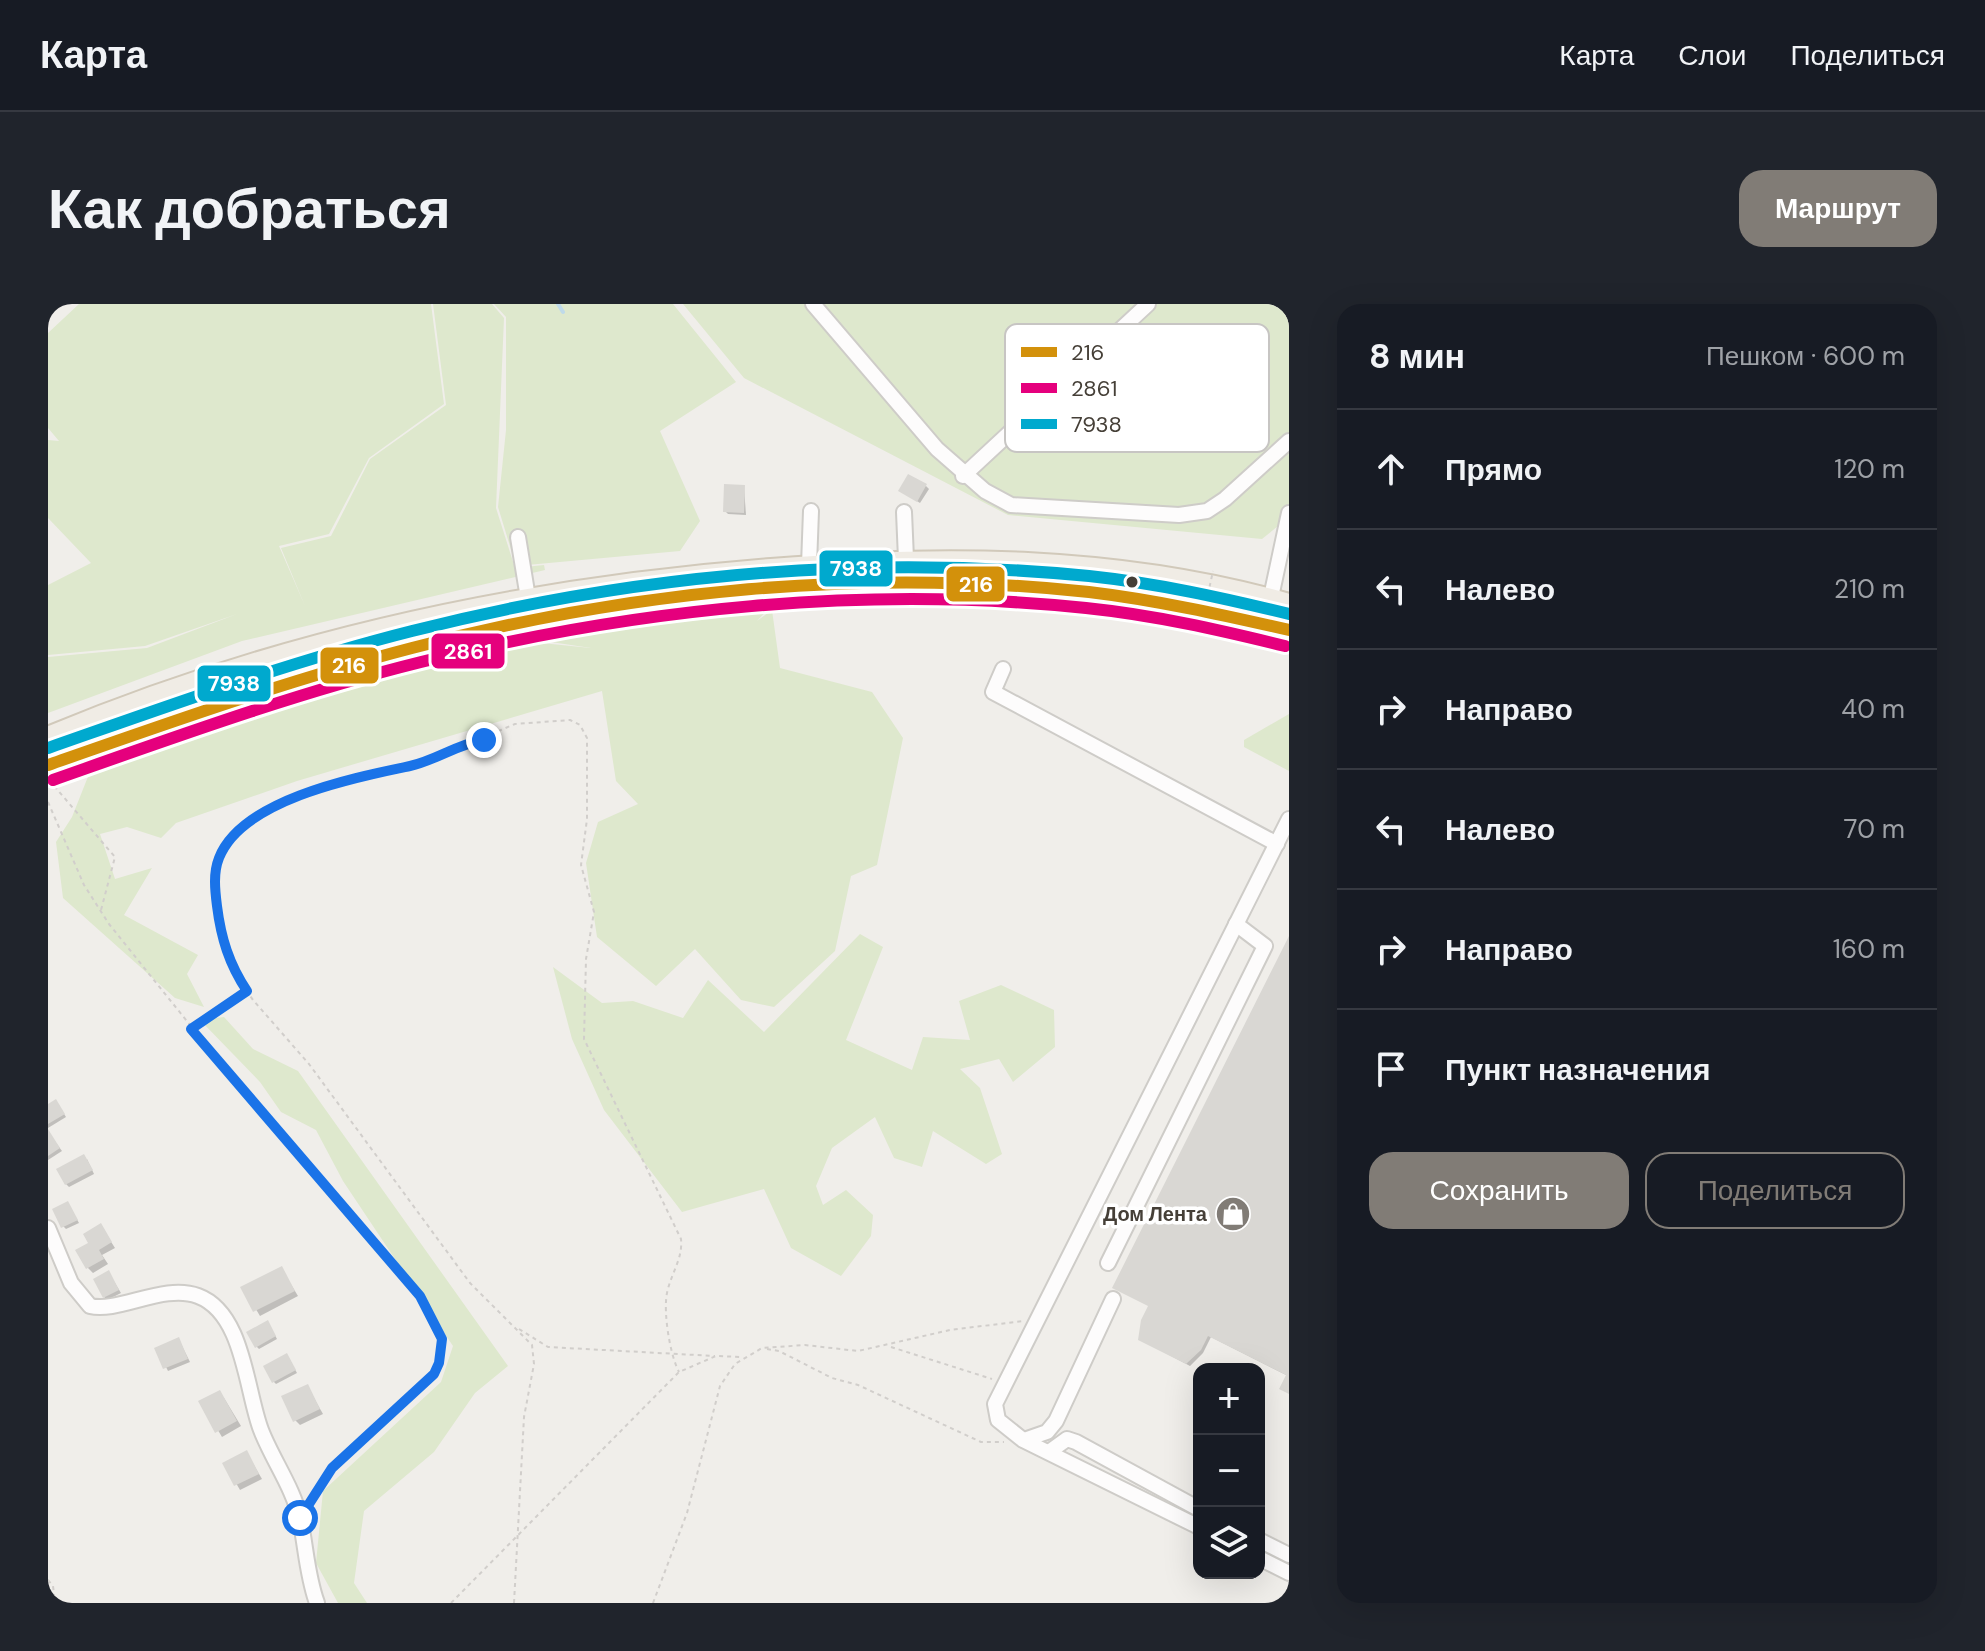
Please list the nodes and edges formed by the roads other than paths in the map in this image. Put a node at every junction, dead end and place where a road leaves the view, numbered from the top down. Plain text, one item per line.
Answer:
1 (813, 304) edge
2 (1146, 305) edge
3 (1126, 324) edge
4 (1005, 437) edge
5 (1289, 441) edge
6 (963, 476) junction
7 (811, 511) dead end
8 (904, 512) dead end
9 (1289, 513) edge
10 (518, 537) dead end
11 (906, 559) junction
12 (809, 565) junction
13 (528, 598) junction
14 (1280, 600) edge
15 (1289, 630) edge
16 (1003, 669) dead end
17 (48, 736) edge
18 (48, 765) edge
19 (1289, 819) edge
20 (1277, 844) junction
21 (1236, 924) junction
22 (48, 1228) edge
23 (1108, 1263) dead end
24 (1113, 1299) dead end
25 (1019, 1438) junction
26 (1049, 1452) junction
27 (1195, 1507) edge
28 (1193, 1524) edge
29 (1265, 1543) edge
30 (1289, 1555) edge
31 (1265, 1561) edge
32 (1289, 1573) edge
33 (317, 1603) edge

1 - 6 street
2 - 3 street
4 - 6 street
5 - 6 street
7 - 12 street
8 - 11 street
9 - 14 street
10 - 13 street
11 - 12 main road
11 - 14 main road
12 - 13 main road
13 - 17 main road
15 - 18 main road
16 - 20 street
19 - 20 street
20 - 21 street
21 - 23 street
21 - 25 street
22 - 33 street
24 - 25 street
25 - 26 street
26 - 27 street
26 - 28 street
29 - 30 street
31 - 32 street

